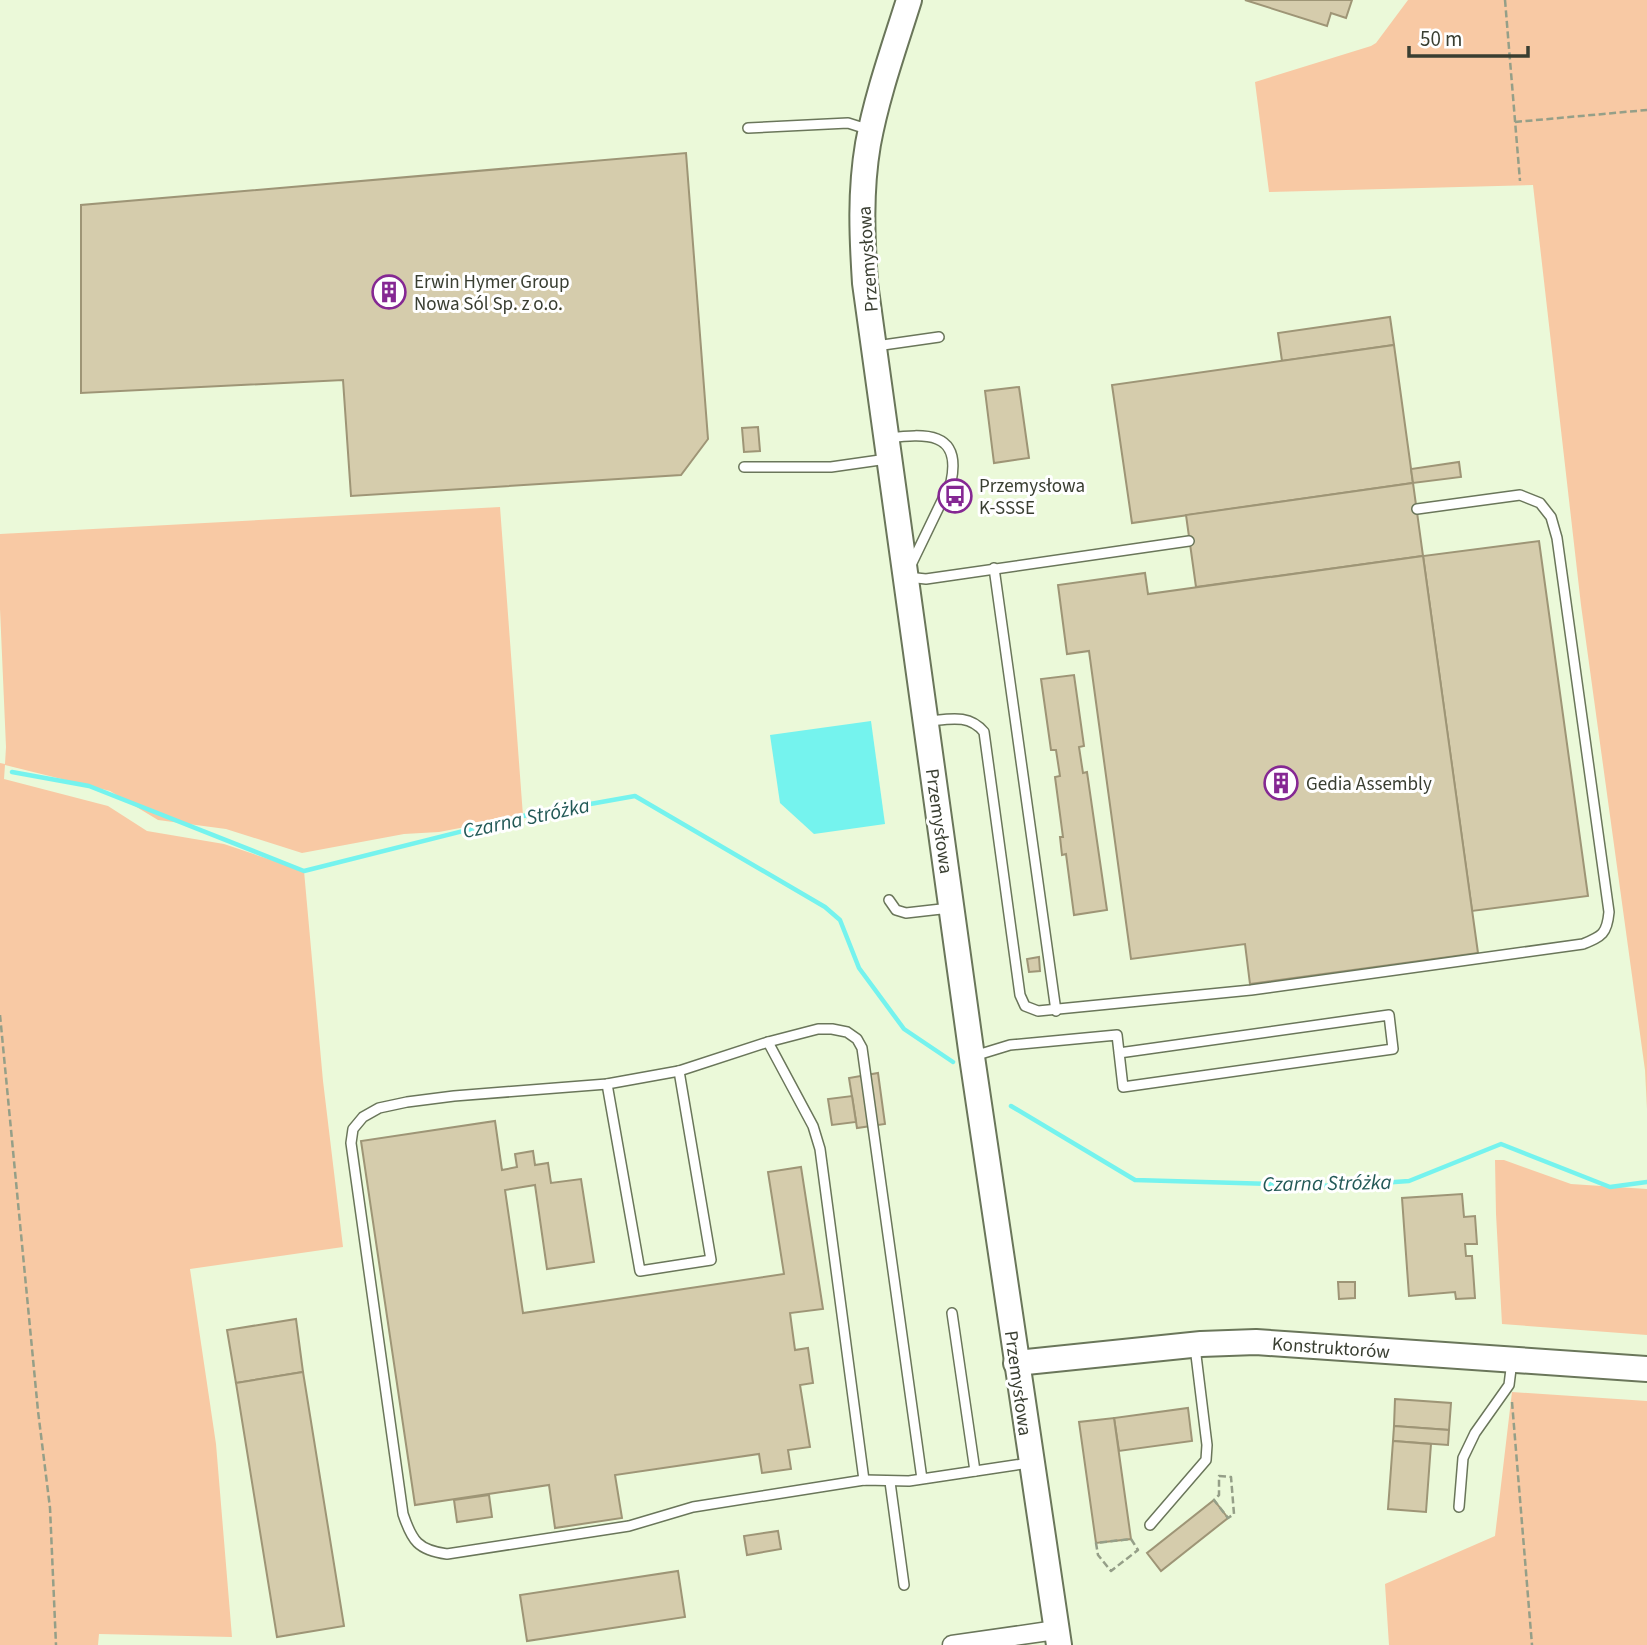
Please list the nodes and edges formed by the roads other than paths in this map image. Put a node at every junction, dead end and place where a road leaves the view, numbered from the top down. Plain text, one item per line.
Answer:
1 (906, 2) edge
2 (748, 128) dead end
3 (872, 130) junction
4 (939, 337) dead end
5 (874, 346) junction
6 (887, 449) junction
7 (744, 467) dead end
8 (1417, 509) dead end
9 (1189, 541) dead end
10 (995, 568) junction
11 (906, 576) junction
12 (926, 721) junction
13 (889, 900) dead end
14 (952, 907) junction
15 (1056, 1011) junction
16 (768, 1042) junction
17 (1119, 1053) junction
18 (972, 1057) junction
19 (679, 1071) junction
20 (607, 1084) junction
21 (952, 1313) dead end
22 (1195, 1345) junction
23 (1512, 1359) junction
24 (1016, 1363) junction
25 (1647, 1369) edge
26 (1031, 1462) junction
27 (975, 1471) junction
28 (922, 1479) junction
29 (864, 1480) junction
30 (890, 1482) junction
31 (1459, 1507) dead end
32 (1150, 1525) dead end
33 (904, 1585) dead end
34 (1058, 1637) edge
35 (952, 1645) edge

1 - 3 street, Przemysłowa
2 - 3 lane
3 - 5 street, Przemysłowa
4 - 5 lane
5 - 6 street, Przemysłowa
6 - 7 lane
6 - 11 street, Przemysłowa
6 - 11 lane
8 - 15 lane
9 - 10 lane
10 - 11 lane
10 - 15 lane
11 - 12 street, Przemysłowa
12 - 14 street, Przemysłowa
12 - 15 lane
13 - 14 lane
14 - 18 street, Przemysłowa
16 - 19 lane
16 - 28 lane
16 - 29 lane
17 - 17 lane
17 - 18 lane
18 - 24 street, Przemysłowa
19 - 20 lane
19 - 20 lane
20 - 29 lane
21 - 27 lane
22 - 23 street, Konstruktorów
22 - 24 street, Konstruktorów
22 - 32 lane
23 - 25 street, Konstruktorów
23 - 31 lane
24 - 26 street, Przemysłowa
26 - 27 lane
26 - 34 street, Przemysłowa
27 - 28 lane
28 - 30 lane
29 - 30 lane
30 - 33 lane
34 - 35 street

